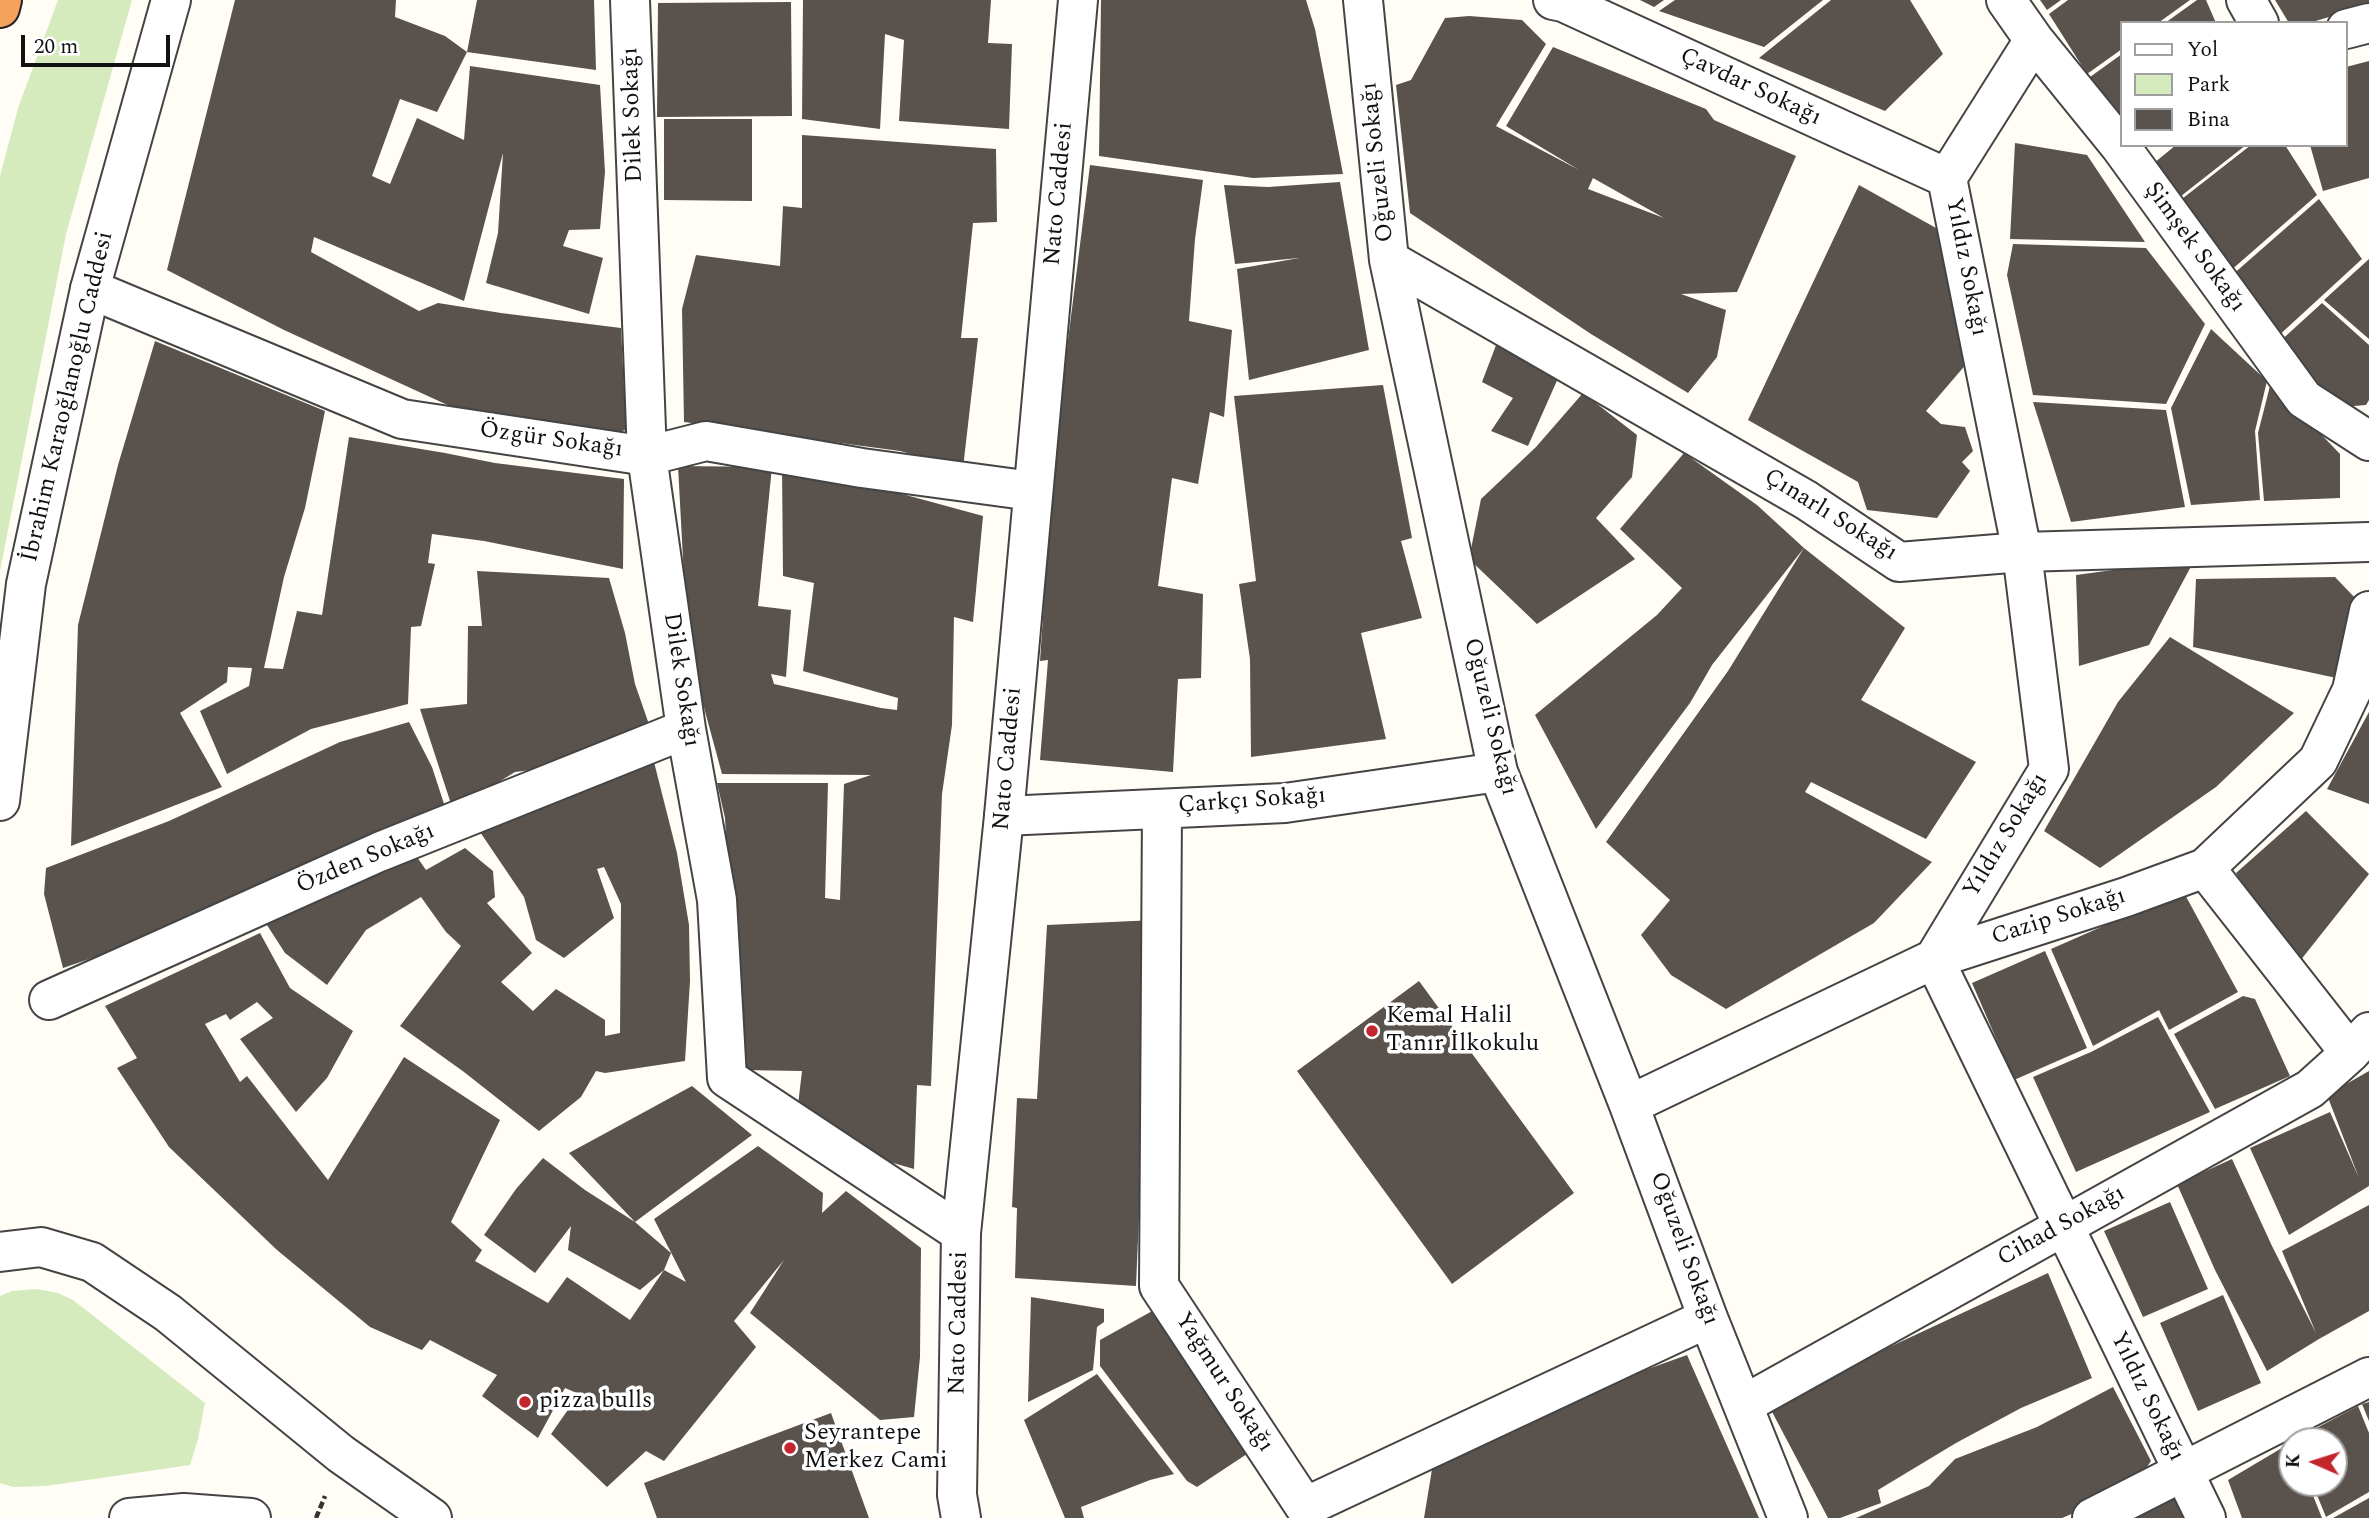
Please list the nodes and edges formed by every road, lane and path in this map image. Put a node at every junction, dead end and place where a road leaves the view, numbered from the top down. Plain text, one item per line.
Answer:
1 (1, 0) edge
2 (171, 0) edge
3 (630, 0) edge
4 (1078, 0) edge
5 (1363, 0) edge
6 (1553, 0) edge
7 (2006, 0) edge
8 (2246, 0) edge
9 (0, 8) edge
10 (2258, 21) edge
11 (2369, 23) edge
12 (2348, 28) edge
13 (2034, 40) junction
14 (2120, 145) edge
15 (2122, 147) edge
16 (1947, 178) junction
17 (1389, 260) junction
18 (90, 289) junction
19 (2369, 440) edge
20 (647, 456) junction
21 (1032, 491) junction
22 (2369, 542) edge
23 (2022, 552) junction
24 (2369, 611) edge
25 (686, 729) junction
26 (1498, 772) junction
27 (0, 801) edge
28 (1162, 808) junction
29 (1004, 817) junction
30 (2205, 868) junction
31 (1934, 959) junction
32 (49, 1000) dead end
33 (2360, 1043) edge
34 (1629, 1105) junction
35 (2063, 1226) junction
36 (961, 1233) junction
37 (0, 1252) edge
38 (1707, 1318) junction
39 (2369, 1377) edge
40 (1742, 1405) junction
41 (2182, 1472) junction
42 (1299, 1514) edge
43 (130, 1518) edge
44 (251, 1518) edge
45 (432, 1518) edge
46 (961, 1518) edge
47 (1788, 1518) edge
48 (2092, 1518) edge
49 (2206, 1518) edge

1 - 9 highway
2 - 18 street, İbrahim Karaoğlanoğlu Caddesi
3 - 20 street, Dilek Sokağı
4 - 21 street, Nato Caddesi
5 - 17 street, Oğuzeli Sokağı
6 - 16 street, Çavdar Sokağı
7 - 13 street
8 - 10 street
11 - 12 street
13 - 14 street, Şimşek Sokağı
13 - 16 street, Yıldız Sokağı
15 - 19 street, Şimşek Sokağı
16 - 23 street, Yıldız Sokağı
17 - 23 street, Çınarlı Sokağı
17 - 26 street, Oğuzeli Sokağı
18 - 20 street, Özgür Sokağı
18 - 27 street, İbrahim Karaoğlanoğlu Caddesi
20 - 21 street, Özgür Sokağı
20 - 25 street, Dilek Sokağı
21 - 29 street, Nato Caddesi
22 - 23 street, Çınarlı Sokağı
23 - 31 street, Yıldız Sokağı
24 - 30 street, Cazip Sokağı
25 - 32 street, Özden Sokağı
25 - 36 street, Dilek Sokağı
26 - 28 street, Çarkçı Sokağı
26 - 34 street, Oğuzeli Sokağı
28 - 29 street, Çarkçı Sokağı
28 - 42 street, Yağmur Sokağı
29 - 36 street, Nato Caddesi
30 - 31 street, Cazip Sokağı
30 - 33 street
31 - 34 street, Cazip Sokağı
31 - 35 street, Yıldız Sokağı
33 - 35 street, Cihad Sokağı
34 - 38 street, Oğuzeli Sokağı
35 - 40 street, Cihad Sokağı
35 - 41 street, Yıldız Sokağı
36 - 46 street, Nato Caddesi
37 - 45 street
38 - 40 street, Oğuzeli Sokağı
38 - 42 street, Yağmur Sokağı
39 - 41 street
40 - 47 street, Oğuzeli Sokağı
41 - 48 street
41 - 49 street, Yıldız Sokağı
43 - 44 street

